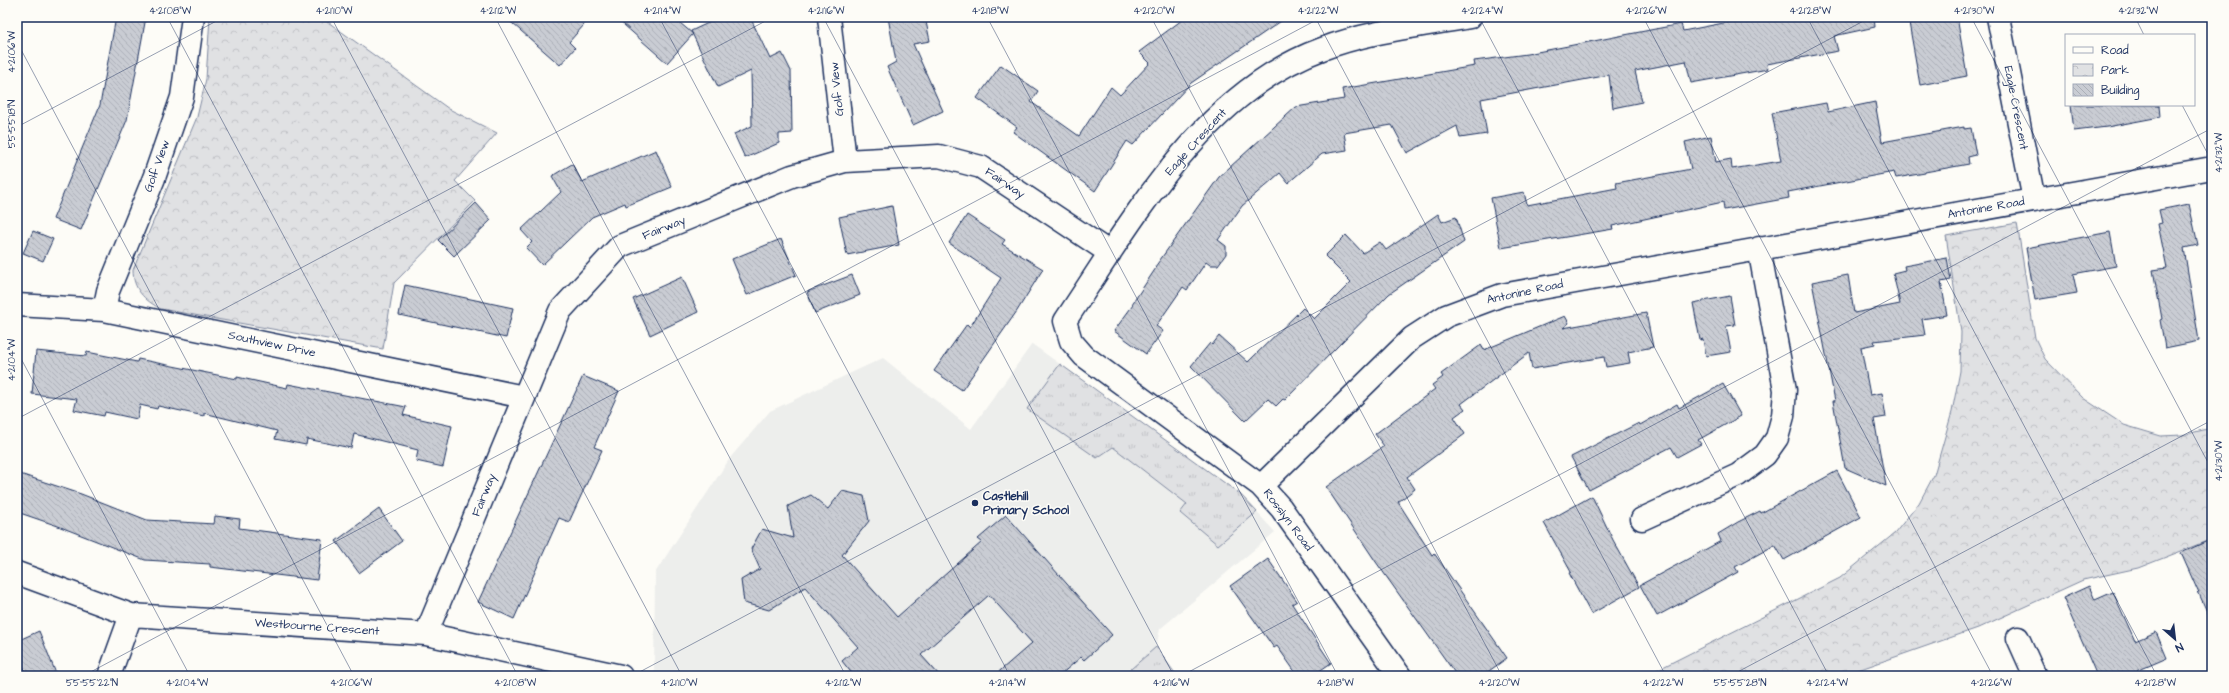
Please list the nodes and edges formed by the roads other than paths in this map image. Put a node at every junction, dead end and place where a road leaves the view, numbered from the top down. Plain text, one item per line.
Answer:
1 (193, 17) edge
2 (829, 17) edge
3 (1470, 17) edge
4 (1998, 17) edge
5 (845, 160) junction
6 (2212, 168) edge
7 (2034, 200) junction
8 (1759, 248) junction
9 (1110, 253) junction
10 (17, 305) edge
11 (104, 310) junction
12 (1084, 356) joint
13 (524, 397) junction
14 (1262, 486) junction
15 (1642, 519) dead end
16 (17, 573) edge
17 (132, 615) junction
18 (426, 634) junction
19 (2018, 638) dead end
20 (109, 676) edge
21 (621, 676) edge
22 (1400, 676) edge
23 (2034, 676) edge

1 - 11 street, Golf View
2 - 5 street, Golf View
3 - 9 street, Eagle Crescent
4 - 7 street, Eagle Crescent
5 - 9 street, Fairway
5 - 13 street, Fairway
6 - 7 street, Antonine Road
7 - 8 street, Antonine Road
8 - 14 street, Antonine Road
8 - 15 street
9 - 12 street, Eagle Crescent
10 - 11 street, Southview Drive
11 - 13 street, Southview Drive
12 - 14 street, Rosslyn Road
13 - 18 street, Fairway
14 - 22 street, Rosslyn Road
16 - 17 street, Westbourne Crescent
17 - 18 street, Westbourne Crescent
17 - 20 street
18 - 21 street, Westbourne Crescent
19 - 23 street

